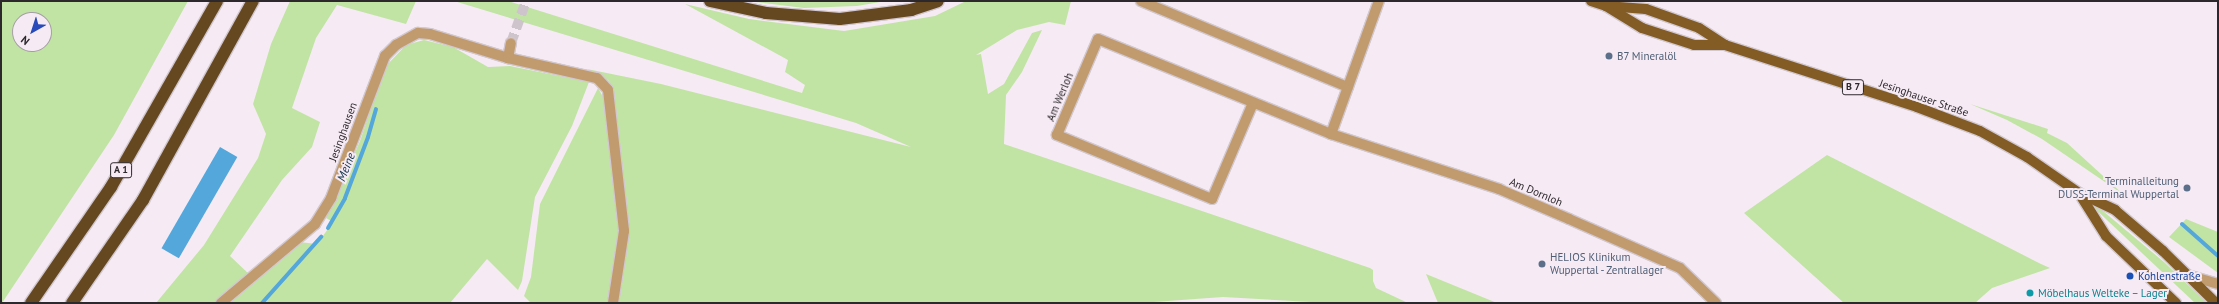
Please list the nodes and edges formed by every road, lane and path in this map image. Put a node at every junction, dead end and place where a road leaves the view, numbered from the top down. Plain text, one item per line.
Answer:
1 (217, 1) edge
2 (253, 1) edge
3 (710, 1) edge
4 (938, 1) edge
5 (1140, 1) edge
6 (1379, 1) edge
7 (1591, 1) edge
8 (1606, 6) junction
9 (511, 43) tunnel mouth
10 (1726, 44) junction
11 (508, 58) junction
12 (1348, 87) junction
13 (1253, 103) junction
14 (1331, 134) junction
15 (2078, 194) junction
16 (2187, 275) junction
17 (2218, 284) edge
18 (31, 303) edge
19 (72, 303) edge
20 (221, 303) edge
21 (613, 303) edge
22 (1716, 303) edge
23 (2176, 303) edge
24 (2216, 303) edge

1 - 18 highway, A 1
2 - 19 highway
3 - 4 highway
5 - 12 street
6 - 12 street
7 - 8 main road, Jesinghauser Straße / B 7
8 - 10 main road, Jesinghauser Straße / B 7
8 - 10 main road, Jesinghauser Straße / B 7
9 - 11 street
10 - 15 main road, Jesinghauser Straße / B 7
11 - 20 street, Jesinghausen
11 - 21 street, Jesinghausen
12 - 14 street
13 - 13 street, Am Werloh
13 - 14 street, Am Werloh
14 - 22 street, Am Dornloh
15 - 16 main road, Jesinghauser Straße / B 7
15 - 23 main road, Jesinghauser Straße / B 7
16 - 17 street
16 - 24 main road, Jesinghauser Straße / B 7

